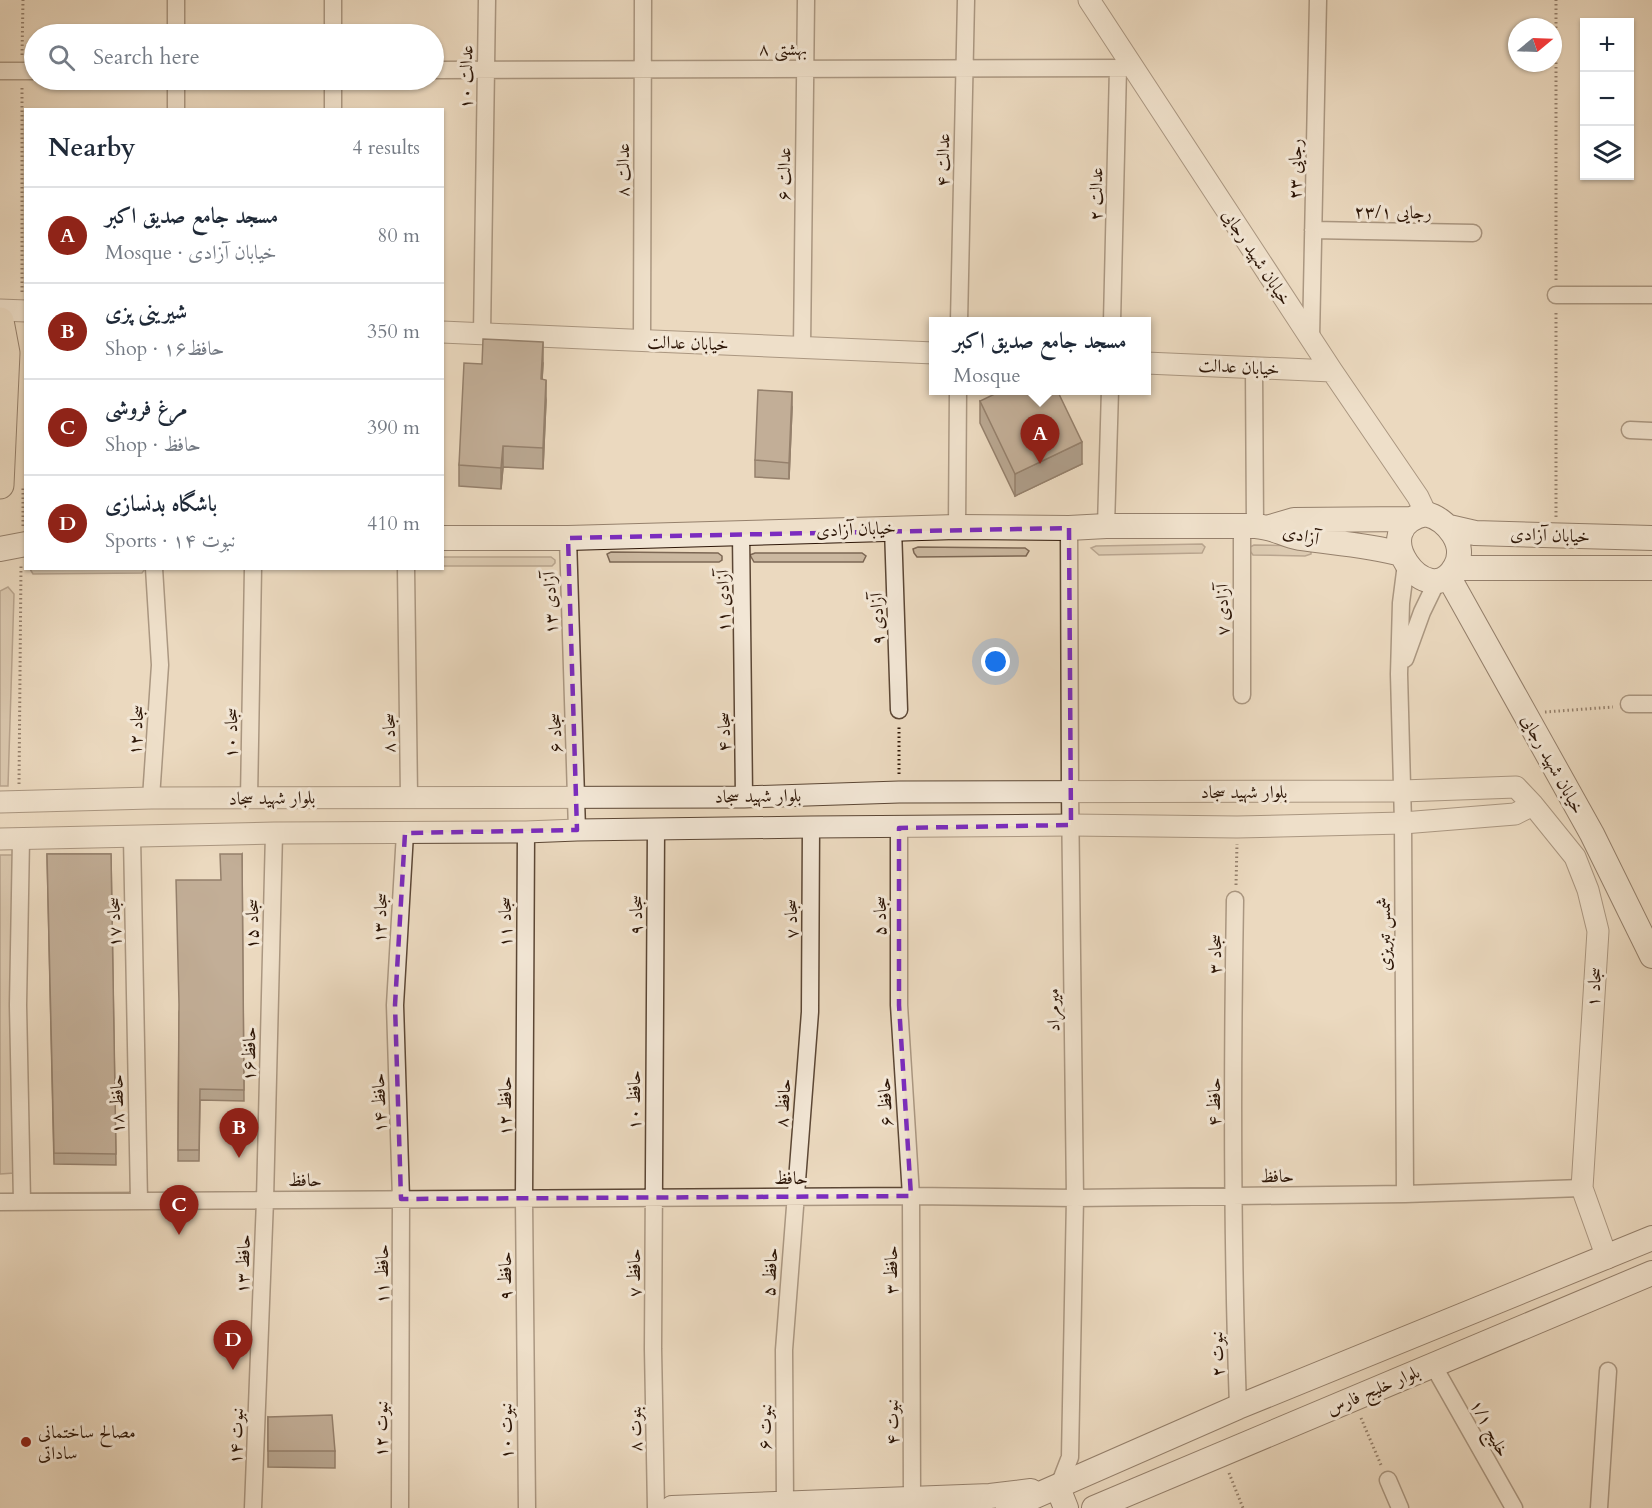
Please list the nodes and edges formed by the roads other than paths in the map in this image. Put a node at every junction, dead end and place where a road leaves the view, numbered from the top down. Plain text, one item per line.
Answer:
1 (176, 0) edge
2 (333, 0) edge
3 (487, 0) edge
4 (643, 0) edge
5 (806, 0) edge
6 (966, 0) edge
7 (1089, 0) edge
8 (1318, 0) edge
9 (176, 24) edge
10 (333, 24) edge
11 (964, 68) junction
12 (1125, 68) junction
13 (643, 69) junction
14 (805, 69) junction
15 (444, 70) edge
16 (486, 70) junction
17 (0, 71) edge
18 (24, 71) edge
19 (176, 90) edge
20 (333, 90) edge
21 (176, 108) edge
22 (333, 108) edge
23 (1313, 230) junction
24 (1473, 233) dead end
25 (1556, 295) road end
26 (1652, 295) edge
27 (0, 310) edge
28 (24, 311) edge
29 (959, 317) edge
30 (1112, 317) edge
31 (0, 321) edge
32 (444, 332) edge
33 (483, 334) junction
34 (1311, 338) junction
35 (642, 341) junction
36 (802, 348) junction
37 (929, 354) edge
38 (1151, 363) edge
39 (1254, 369) junction
40 (1332, 371) junction
41 (958, 395) edge
42 (1110, 395) edge
43 (1630, 430) dead end
44 (1652, 431) edge
45 (0, 485) edge
46 (1418, 517) junction
47 (1106, 526) junction
48 (1255, 526) junction
49 (957, 527) junction
50 (1449, 527) junction
51 (893, 528) junction
52 (1069, 528) junction
53 (741, 533) junction
54 (0, 534) edge
55 (568, 537) junction
56 (444, 538) edge
57 (1652, 538) edge
58 (24, 544) edge
59 (24, 544) edge
60 (0, 549) edge
61 (1404, 559) junction
62 (1652, 568) edge
63 (154, 570) edge
64 (252, 570) edge
65 (406, 570) edge
66 (1447, 575) junction
67 (572, 667) joint
68 (743, 668) joint
69 (1399, 674) junction
70 (1242, 695) dead end
71 (1629, 704) road end
72 (1652, 704) edge
73 (899, 710) road end
74 (1516, 787) joint
75 (1402, 791) junction
76 (1070, 793) junction
77 (409, 796) junction
78 (577, 797) junction
79 (744, 797) junction
80 (151, 798) junction
81 (249, 799) junction
82 (0, 802) edge
83 (1524, 809) junction
84 (1403, 823) junction
85 (1071, 825) junction
86 (811, 827) junction
87 (656, 828) junction
88 (899, 828) junction
89 (578, 830) junction
90 (526, 832) junction
91 (274, 833) junction
92 (405, 833) junction
93 (132, 837) junction
94 (0, 839) edge
95 (21, 839) junction
96 (1235, 900) road end
97 (1652, 956) edge
98 (654, 1002) joint
99 (135, 1005) joint
100 (395, 1005) joint
101 (899, 1005) joint
102 (1233, 1009) joint
103 (810, 1012) joint
104 (524, 1013) joint
105 (269, 1017) joint
106 (1582, 1188) junction
107 (1405, 1194) junction
108 (1234, 1196) junction
109 (795, 1197) junction
110 (910, 1197) junction
111 (653, 1198) junction
112 (1075, 1198) junction
113 (401, 1199) junction
114 (524, 1199) junction
115 (265, 1200) junction
116 (139, 1201) junction
117 (0, 1202) edge
118 (22, 1202) junction
119 (1652, 1238) edge
120 (1607, 1257) junction
121 (1652, 1273) edge
122 (1234, 1299) joint
123 (910, 1344) joint
124 (653, 1349) joint
125 (401, 1350) joint
126 (784, 1350) joint
127 (525, 1353) joint
128 (258, 1365) joint
129 (1433, 1365) junction
130 (1608, 1371) dead end
131 (1238, 1407) junction
132 (1388, 1480) road end
133 (1062, 1498) edge
134 (912, 1499) junction
135 (785, 1504) junction
136 (253, 1508) edge
137 (400, 1508) edge
138 (527, 1508) edge
139 (656, 1508) edge
140 (672, 1508) edge
141 (1008, 1508) edge
142 (1094, 1508) edge
143 (1400, 1508) edge
144 (1514, 1508) edge
145 (1599, 1508) edge

1 - 9 street
2 - 10 street
3 - 16 street, عدالت ۱۰
4 - 13 street, عدالت ۸
5 - 14 street, عدالت ۶
6 - 11 street, عدالت ۴
7 - 12 street, خیابان شهید رجایی
8 - 23 street, رجایی ۲۳
11 - 12 street, بهشتی ۸
11 - 14 street, بهشتی ۸
11 - 29 street, عدالت ۴
12 - 30 street, عدالت ۲
12 - 34 street, خیابان شهید رجایی
13 - 14 street, بهشتی ۸
13 - 16 street, بهشتی ۸
13 - 35 street, عدالت ۸
14 - 36 street, عدالت ۶
15 - 16 street, بهشتی ۸
16 - 33 street, عدالت ۱۰
17 - 18 street
19 - 21 street
20 - 22 street
23 - 24 street, رجایی ۲۳/۱
23 - 34 street, رجایی ۲۳
25 - 26 street
27 - 28 street
31 - 45 main road
32 - 33 street, خیابان عدالت
33 - 35 street, خیابان عدالت
34 - 40 street, خیابان شهید رجایی
35 - 36 street, خیابان عدالت
36 - 37 street, خیابان عدالت
38 - 39 street, خیابان عدالت
39 - 40 street, خیابان عدالت
39 - 48 street, آزادی ۷
40 - 46 street, خیابان شهید رجایی
41 - 49 street
42 - 47 street
43 - 44 street
46 - 48 main road, آزادی
46 - 50 main road
46 - 61 main road
47 - 48 main road, خیابان آزادی
47 - 52 main road, خیابان آزادی
48 - 61 main road, آزادی
48 - 70 street, آزادی ۷
49 - 51 main road, خیابان آزادی
49 - 52 main road, خیابان آزادی
50 - 57 main road, خیابان آزادی
50 - 66 main road
51 - 53 main road, خیابان آزادی
51 - 73 street, آزادی ۹
52 - 76 street, میرمراد
53 - 55 main road, خیابان آزادی
53 - 68 street, آزادی ۱۱
54 - 58 main road
55 - 56 main road, خیابان آزادی
55 - 67 street, آزادی ۱۳
59 - 60 main road
61 - 66 main road
61 - 69 street, شمس تبریزی
62 - 66 main road, خیابان آزادی
63 - 80 street, سجاد ۱۲
64 - 81 street, سجاد ۱۰
65 - 77 street, سجاد ۸
66 - 69 street
66 - 97 main road, خیابان شهید رجایی
67 - 78 street, سجاد ۶
68 - 79 street, سجاد ۴
69 - 75 street, شمس تبریزی
71 - 72 street
74 - 75 street, بلوار شهید سجاد
74 - 83 street, سجاد ۱
75 - 76 street, بلوار شهید سجاد
75 - 84 street, شمس تبریزی
76 - 79 street, بلوار شهید سجاد
76 - 85 street, میرمراد
77 - 78 street, بلوار شهید سجاد
77 - 81 street, بلوار شهید سجاد
78 - 79 street, بلوار شهید سجاد
78 - 89 street, سجاد ۶
80 - 81 street, بلوار شهید سجاد
80 - 82 street, بلوار شهید سجاد
83 - 84 street, بلوار شهید سجاد
83 - 106 street, سجاد ۱
84 - 85 street, بلوار شهید سجاد
84 - 107 street, شمس تبریزی
85 - 88 street, بلوار شهید سجاد
85 - 112 street, میرمراد
86 - 87 street, بلوار شهید سجاد
86 - 88 street, بلوار شهید سجاد
86 - 103 street, سجاد ۷
87 - 89 street, بلوار شهید سجاد
87 - 98 street, سجاد ۹
88 - 101 street, سجاد ۵
89 - 90 street, بلوار شهید سجاد
90 - 92 street, بلوار شهید سجاد
90 - 104 street, سجاد ۱۱
91 - 92 street, بلوار شهید سجاد
91 - 93 street, بلوار شهید سجاد
91 - 105 street, سجاد ۱۵
92 - 100 street, سجاد ۱۳
93 - 95 street, بلوار شهید سجاد
93 - 99 street, سجاد ۱۷
94 - 95 street, بلوار شهید سجاد
95 - 118 street
96 - 102 street, سجاد ۳
98 - 111 street, حافظ ۱۰
99 - 116 street, حافظ ۱۸
100 - 113 street, حافظ ۱۴
101 - 110 street, حافظ ۶
102 - 108 street, حافظ ۴
103 - 109 street, حافظ ۸
104 - 114 street, حافظ ۱۲
105 - 115 street, حافظ۱۶
106 - 107 street, حافظ
106 - 120 street
107 - 108 street, حافظ
108 - 112 street, حافظ
108 - 122 street, حافظ ۴
109 - 110 street, حافظ
109 - 111 street, حافظ
109 - 126 street, حافظ ۵
110 - 112 street, حافظ
110 - 123 street, حافظ ۳
111 - 114 street, حافظ
111 - 124 street, حافظ ۷
112 - 133 street, میرمراد
113 - 114 street, حافظ
113 - 115 street, حافظ
113 - 125 street, حافظ ۱۱
114 - 127 street, حافظ ۹
115 - 116 street, حافظ
115 - 128 street, حافظ ۱۳
116 - 118 street, حافظ
117 - 118 street, حافظ
119 - 120 main road
120 - 131 main road
121 - 129 main road, بلوار خلیج فارس
122 - 131 street, نبوت ۲
123 - 134 street, نبوت ۴
124 - 139 street, بنوت ۸
125 - 137 street, نبوت ۱۲
126 - 135 street, نبوت ۶
127 - 138 street, نبوت ۱۰
128 - 136 street, نبوت ۱۴
129 - 142 main road, بلوار خلیج فارس
129 - 144 street, خلیج ۱/۱
130 - 145 street
131 - 133 main road
132 - 143 street
133 - 134 main road
133 - 141 main road
134 - 135 main road
135 - 140 main road

